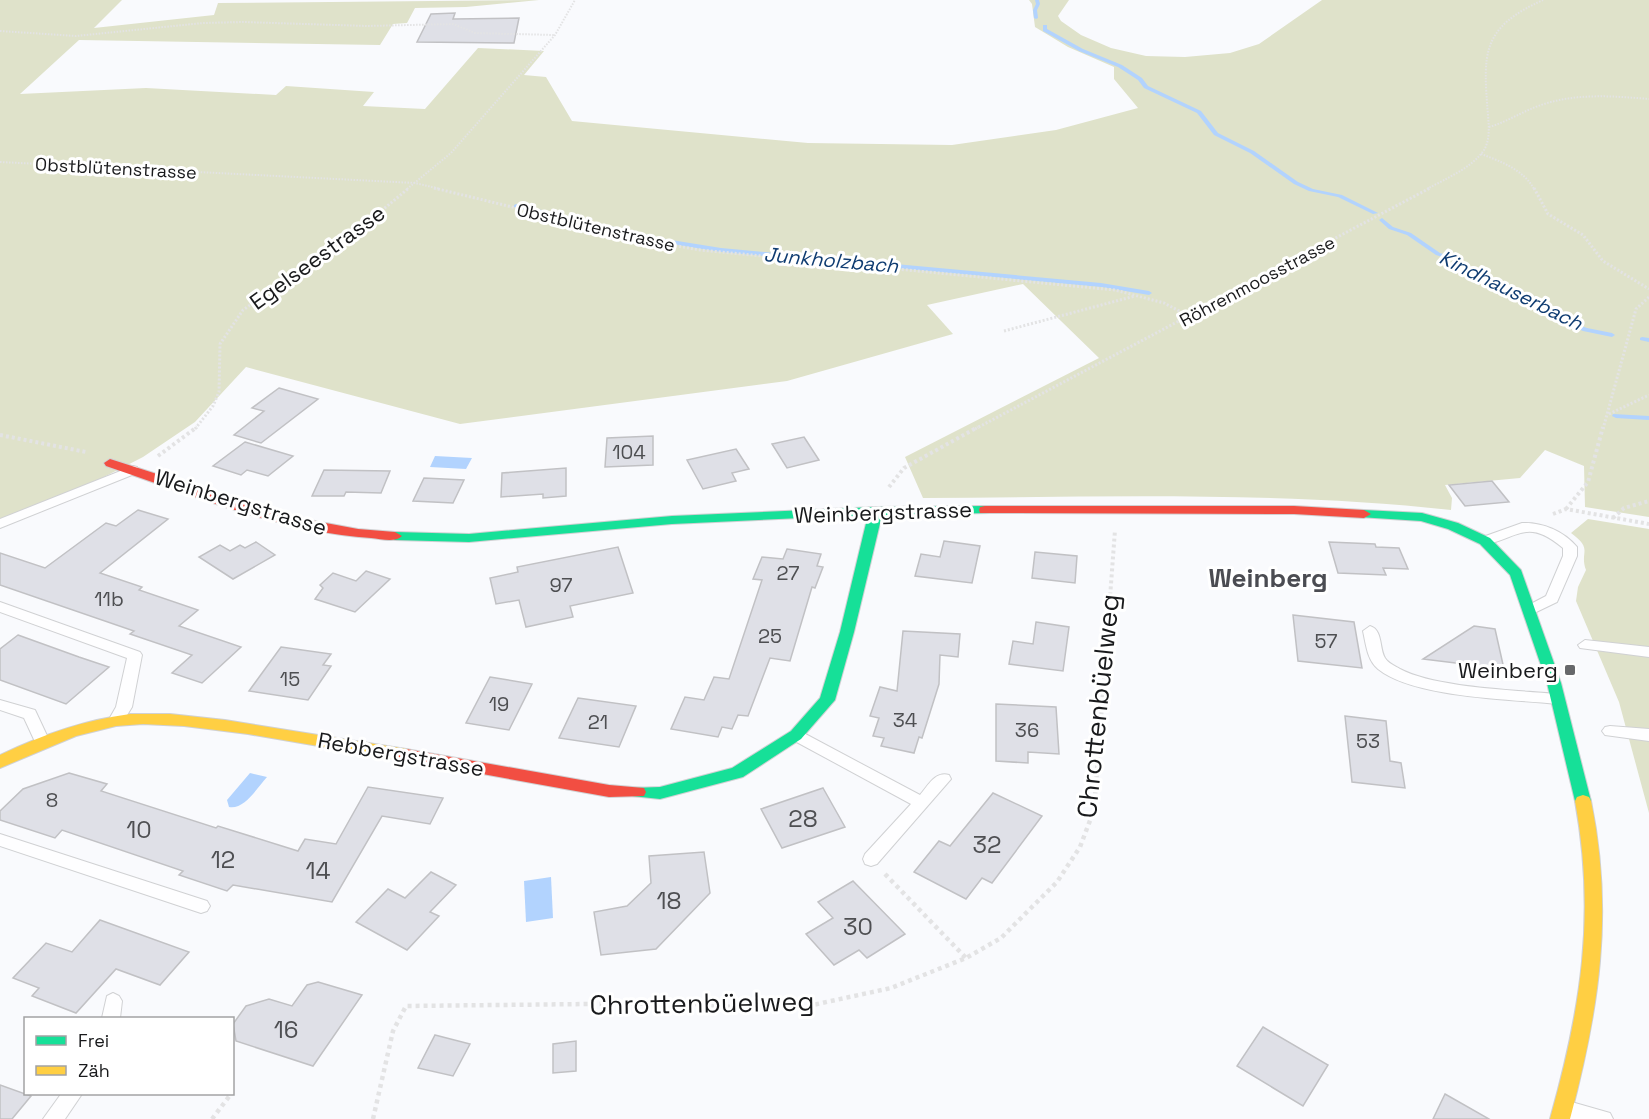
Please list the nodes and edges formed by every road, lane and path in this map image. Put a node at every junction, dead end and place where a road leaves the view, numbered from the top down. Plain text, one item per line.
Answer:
1 (575, 0) edge
2 (1543, 0) edge
3 (0, 31) edge
4 (555, 35) junction
5 (1649, 99) edge
6 (1490, 127) junction
7 (1482, 154) junction
8 (0, 162) edge
9 (415, 183) junction
10 (1649, 289) edge
11 (1139, 295) junction
12 (1649, 297) edge
13 (1189, 316) junction
14 (1004, 331) dead end
15 (1649, 395) edge
16 (1608, 414) junction
17 (0, 435) edge
18 (110, 463) joint
19 (133, 470) junction
20 (1649, 501) edge
21 (1113, 508) junction
22 (876, 512) junction
23 (1612, 518) junction
24 (0, 524) edge
25 (1649, 524) edge
26 (1485, 541) junction
27 (0, 607) edge
28 (1530, 610) junction
29 (1370, 631) dead end
30 (1585, 645) dead end
31 (1649, 652) edge
32 (1559, 699) junction
33 (0, 705) edge
34 (116, 721) junction
35 (1610, 731) dead end
36 (795, 735) junction
37 (1649, 735) edge
38 (42, 742) junction
39 (0, 762) edge
40 (943, 779) dead end
41 (922, 803) junction
42 (0, 840) edge
43 (871, 859) joint
44 (201, 906) dead end
45 (966, 958) junction
46 (71, 1095) edge
47 (230, 1095) edge
48 (1562, 1114) edge
49 (52, 1119) edge
50 (212, 1119) edge
51 (373, 1119) edge
52 (1603, 1119) edge

1 - 4 path, Egelseestrasse
2 - 6 path
3 - 4 path
4 - 9 path, Egelseestrasse
5 - 6 path
6 - 7 path
7 - 10 path
7 - 13 path, Röhrenmoosstrasse
8 - 9 path, Obstblütenstrasse
9 - 11 path, Obstblütenstrasse
9 - 19 path, Egelseestrasse
11 - 13 path, Obstblütenstrasse
11 - 14 path
12 - 16 path
13 - 22 path, Röhrenmoosstrasse
15 - 16 path
16 - 23 path
17 - 18 path
18 - 19 street, Weinbergstrasse
19 - 22 street, Weinbergstrasse
19 - 24 lane
20 - 23 path
21 - 22 street, Weinbergstrasse
21 - 26 street, Weinbergstrasse
21 - 45 path, Chrottenbüelweg
22 - 36 street, Rebbergstrasse
23 - 25 path
26 - 28 street, Weinbergstrasse
26 - 28 lane
27 - 34 lane
28 - 32 street, Weinbergstrasse
29 - 32 lane
30 - 31 lane
32 - 48 street, Weinbergstrasse
33 - 38 lane
34 - 36 street, Rebbergstrasse
34 - 38 street, Rebbergstrasse
35 - 37 lane
36 - 41 lane
38 - 39 street, Rebbergstrasse
40 - 41 lane
41 - 43 lane
42 - 44 lane
43 - 45 path
45 - 51 path, Chrottenbüelweg
46 - 49 lane
47 - 50 path
48 - 52 lane

